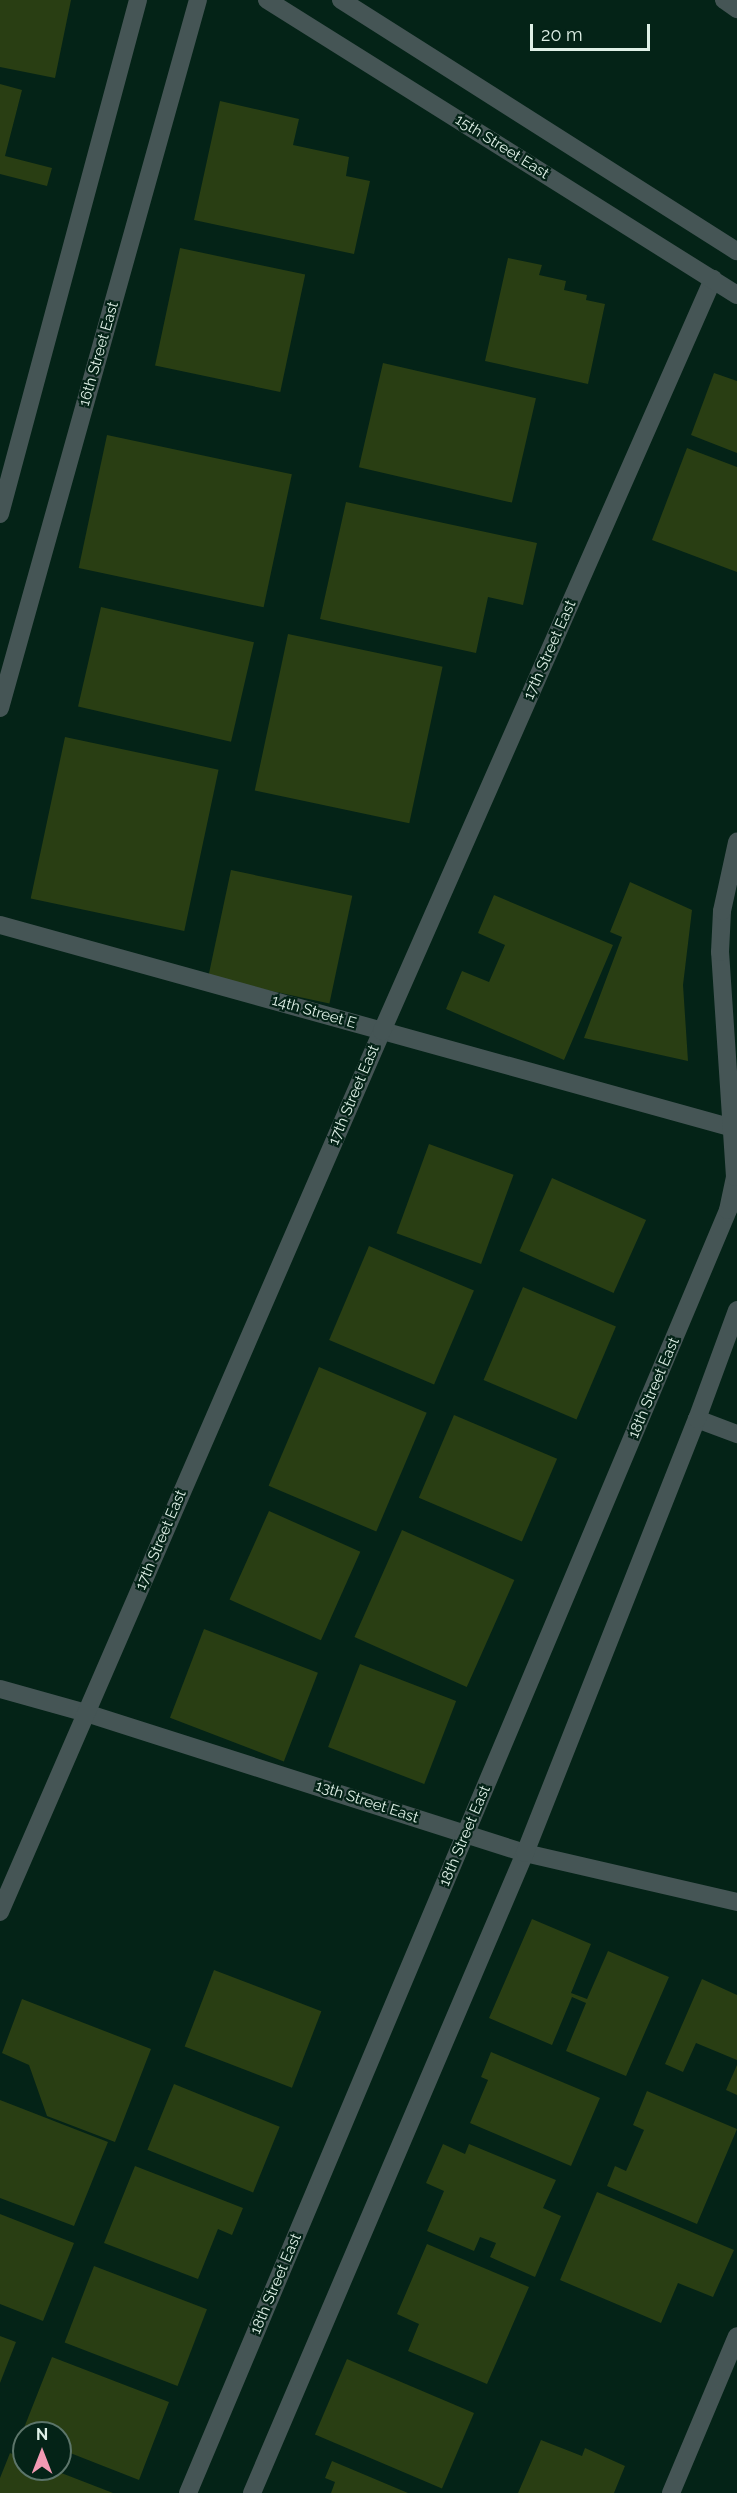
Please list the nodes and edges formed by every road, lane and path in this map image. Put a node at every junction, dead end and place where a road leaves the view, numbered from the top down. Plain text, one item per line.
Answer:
1 (138, 0) edge
2 (198, 0) edge
3 (267, 0) edge
4 (341, 0) edge
5 (724, 0) edge
6 (737, 9) edge
7 (737, 251) edge
8 (713, 279) junction
9 (737, 295) edge
10 (0, 514) edge
11 (0, 708) edge
12 (737, 842) edge
13 (0, 925) edge
14 (382, 1031) junction
15 (733, 1128) junction
16 (737, 1310) edge
17 (697, 1419) junction
18 (737, 1434) edge
19 (0, 1689) edge
20 (86, 1713) junction
21 (466, 1834) junction
22 (525, 1853) junction
23 (737, 1902) edge
24 (0, 1912) edge
25 (737, 2336) edge
26 (188, 2493) edge
27 (252, 2493) edge
28 (671, 2493) edge

1 - 10 street
2 - 11 street, 16th Street East
3 - 8 street, 15th Street East
4 - 7 street
5 - 6 street
8 - 9 street, 15th Street East
8 - 14 street, 17th Street East
12 - 15 street
13 - 14 street, 14th Street E
14 - 15 street, 14th Street E
14 - 20 street, 17th Street East
15 - 21 street, 18th Street East
16 - 17 street
17 - 18 street
17 - 22 street
19 - 20 street, 13th Street East
20 - 21 street, 13th Street East
20 - 24 street, 17th Street East
21 - 22 street, 13th Street East
21 - 26 street, 18th Street East
22 - 23 street, 13th Street East
22 - 27 street
25 - 28 street

